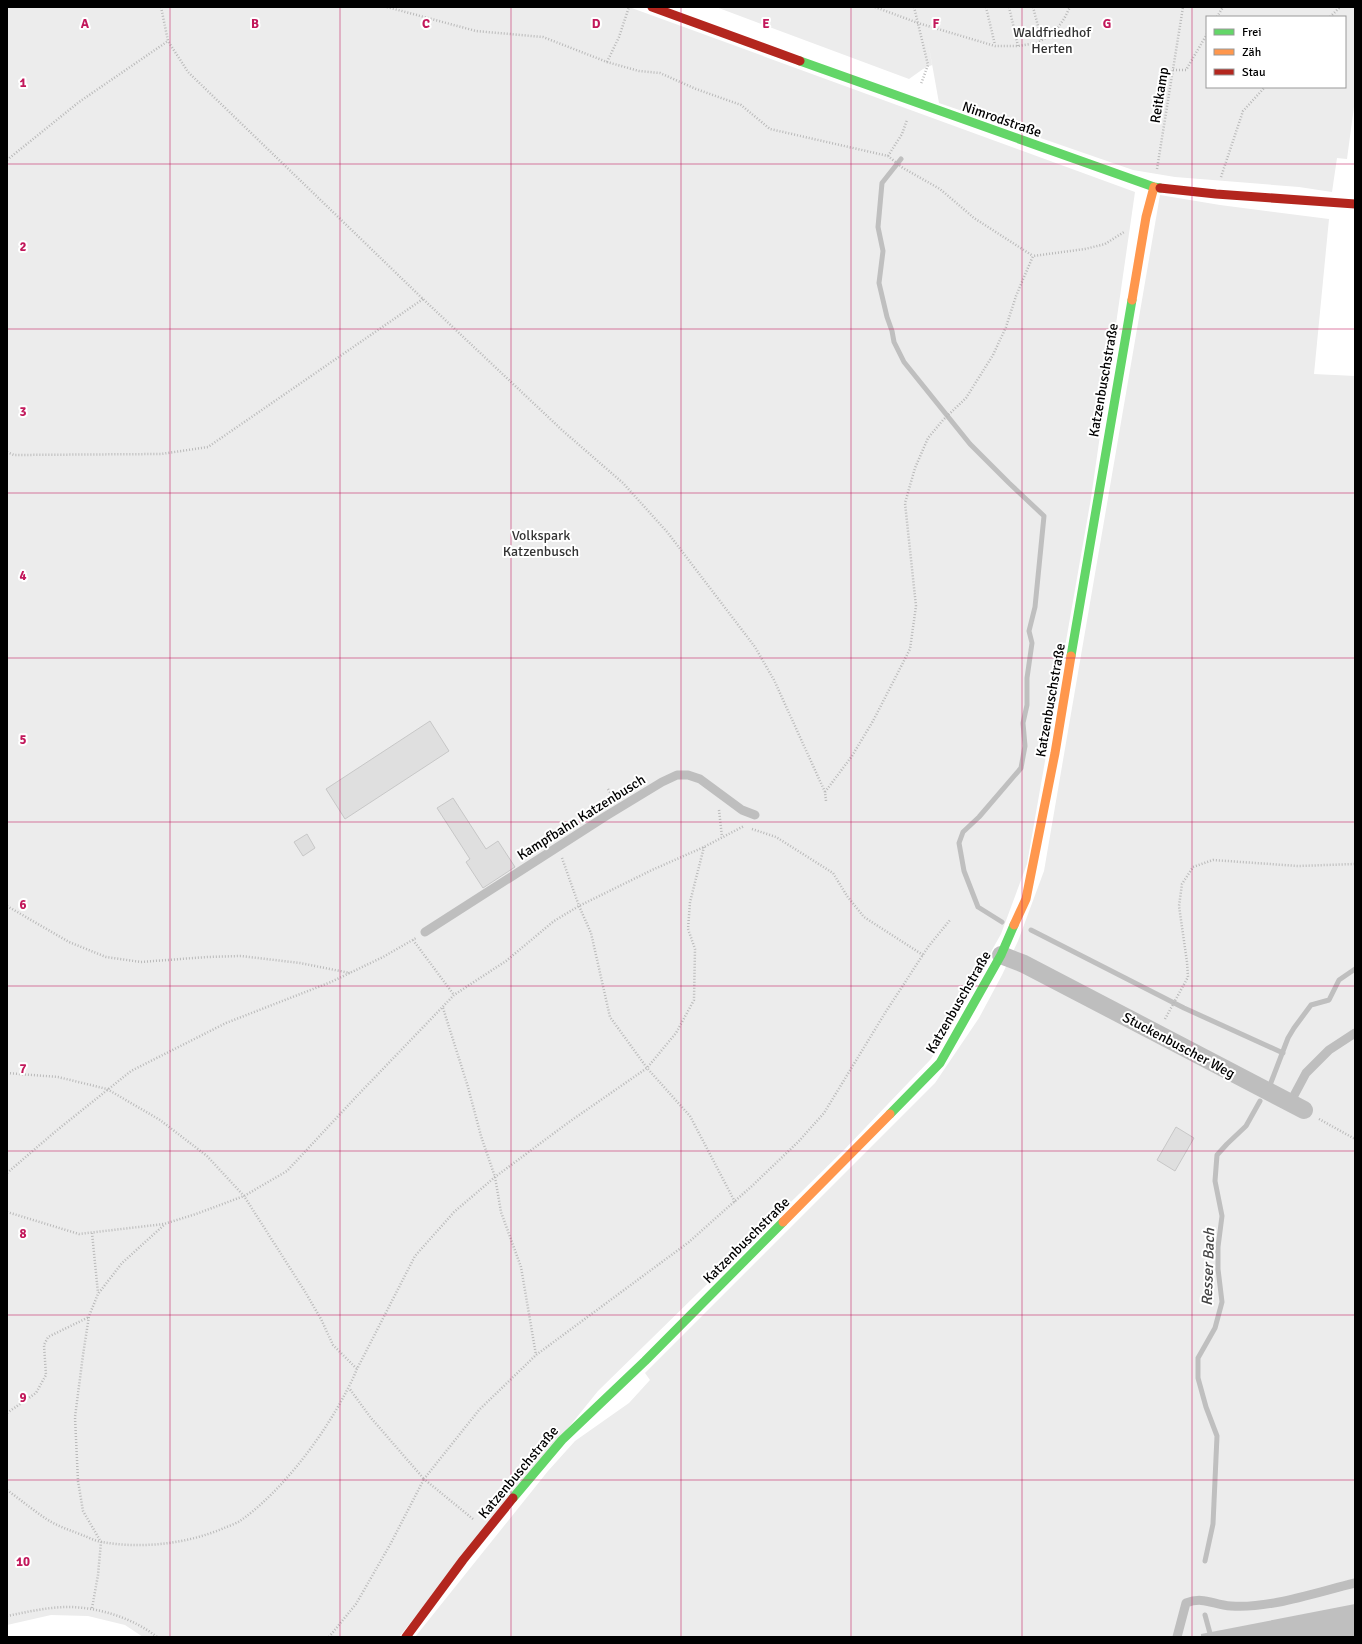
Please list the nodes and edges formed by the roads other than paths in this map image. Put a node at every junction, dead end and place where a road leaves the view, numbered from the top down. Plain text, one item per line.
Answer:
1 (652, 7) edge
2 (1154, 187) junction
3 (1355, 204) edge
4 (755, 815) road end
5 (425, 932) road end
6 (1001, 955) junction
7 (1355, 1033) edge
8 (1297, 1106) joint
9 (1355, 1583) edge
10 (406, 1637) edge
11 (1177, 1637) edge

1 - 2 street, Nimrodstraße
2 - 3 street, Nimrodstraße
2 - 6 street, Katzenbuschstraße
4 - 5 lane, Kampfbahn Katzenbusch
6 - 8 street, Stuckenbuscher Weg
6 - 10 street, Katzenbuschstraße
7 - 8 lane
9 - 11 lane

